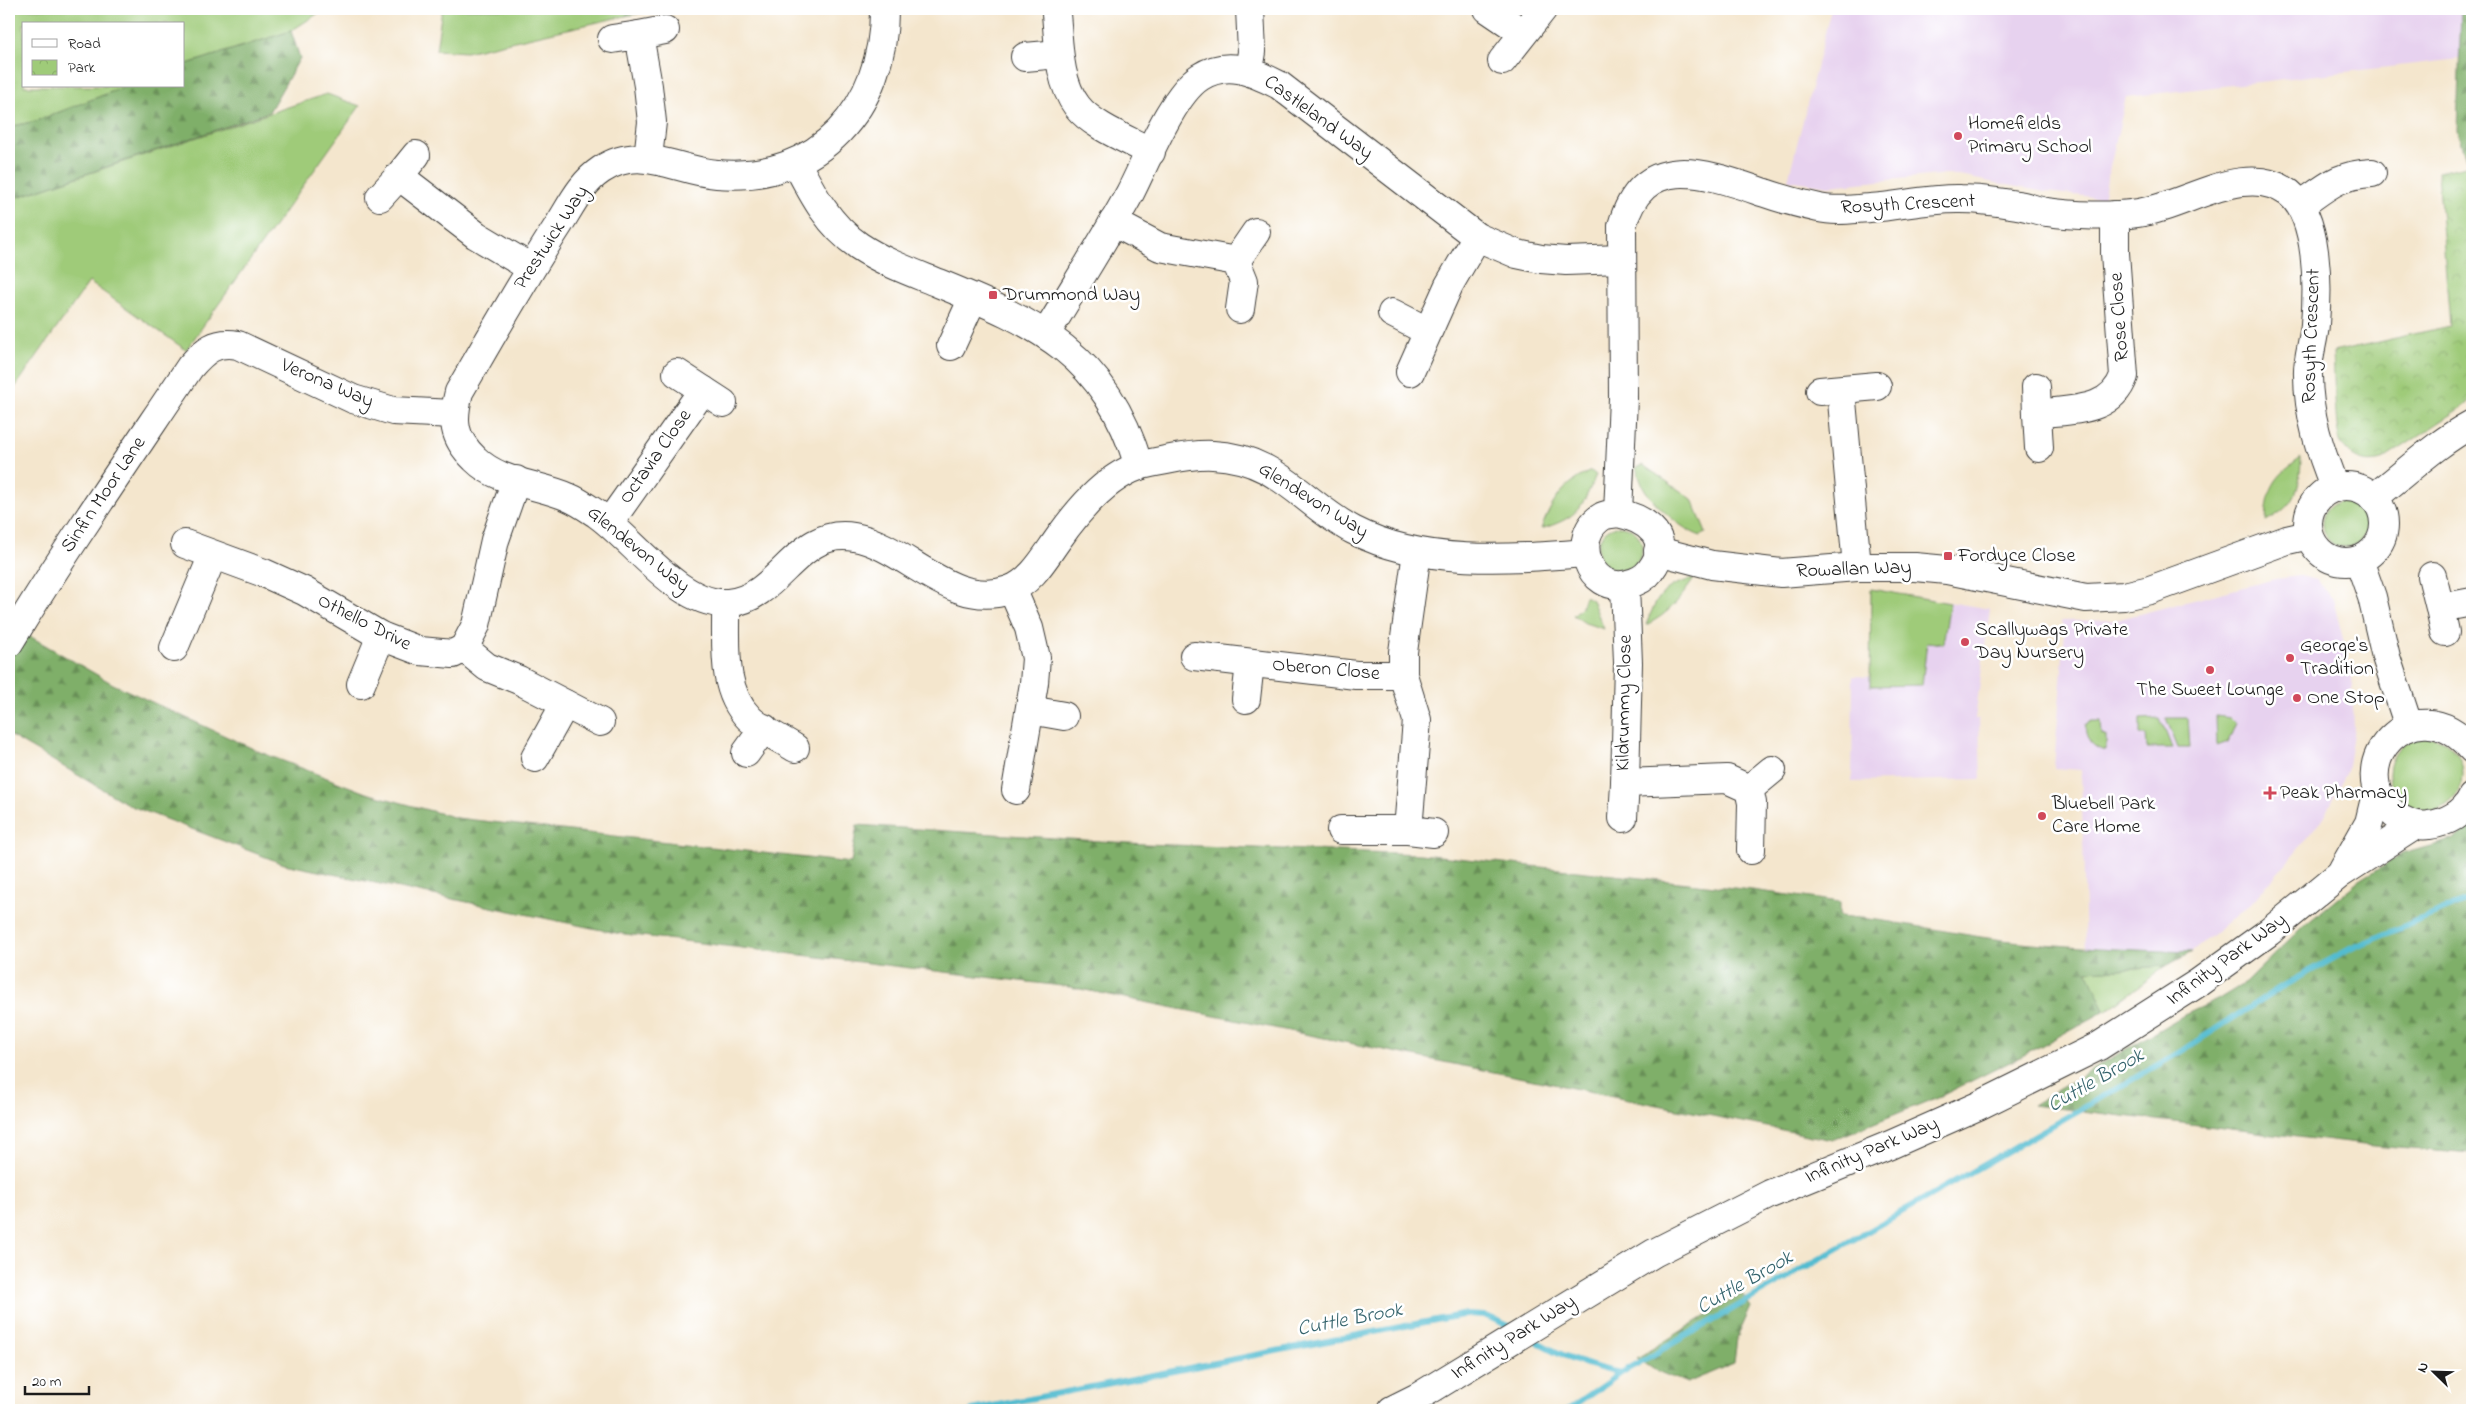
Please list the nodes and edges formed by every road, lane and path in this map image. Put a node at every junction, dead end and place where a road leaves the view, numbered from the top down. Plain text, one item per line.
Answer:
1 (884, 9) edge
2 (1250, 9) edge
3 (1488, 9) edge
4 (1543, 9) edge
5 (1056, 14) dead end
6 (1522, 32) junction
7 (612, 39) dead end
8 (1059, 54) junction
9 (1025, 57) dead end
10 (1502, 61) dead end
11 (1249, 70) junction
12 (1151, 152) junction
13 (416, 155) dead end
14 (648, 158) junction
15 (796, 162) junction
16 (2372, 172) dead end
17 (399, 176) junction
18 (380, 197) dead end
19 (2301, 205) junction
20 (2114, 215) junction
21 (1113, 222) junction
22 (1256, 232) dead end
23 (1477, 237) junction
24 (1621, 259) junction
25 (1236, 261) junction
26 (532, 268) junction
27 (974, 298) junction
28 (1240, 308) dead end
29 (1392, 314) dead end
30 (1427, 331) junction
31 (1046, 334) junction
32 (951, 346) dead end
33 (205, 350) joint
34 (1410, 372) dead end
35 (676, 373) dead end
36 (1877, 386) dead end
37 (2036, 387) dead end
38 (453, 414) junction
39 (2037, 414) junction
40 (2472, 424) edge
41 (2039, 448) dead end
42 (1139, 466) junction
43 (516, 480) junction
44 (2335, 488) junction
45 (2373, 498) junction
46 (1618, 512) junction
47 (609, 523) junction
48 (2309, 535) junction
49 (185, 544) dead end
50 (1658, 551) junction
51 (1418, 552) junction
52 (1585, 553) junction
53 (212, 555) junction
54 (2359, 560) junction
55 (1857, 567) junction
56 (2432, 576) dead end
57 (1625, 585) junction
58 (1012, 589) junction
59 (2472, 602) edge
60 (726, 603) junction
61 (381, 636) junction
62 (9, 643) edge
63 (174, 648) dead end
64 (464, 648) junction
65 (1194, 656) dead end
66 (1250, 662) junction
67 (1403, 675) junction
68 (361, 684) dead end
69 (1246, 699) dead end
70 (565, 704) junction
71 (1030, 710) junction
72 (1064, 716) dead end
73 (600, 722) dead end
74 (2409, 727) junction
75 (764, 728) junction
76 (2470, 745) edge
77 (795, 748) dead end
78 (746, 753) dead end
79 (534, 758) dead end
80 (1772, 770) dead end
81 (1624, 783) junction
82 (1748, 789) junction
83 (1016, 790) dead end
84 (2377, 790) junction
85 (2472, 797) edge
86 (1623, 818) dead end
87 (2416, 825) junction
88 (1341, 830) dead end
89 (1752, 850) dead end
90 (2340, 874) junction
91 (1392, 1410) edge

1 - 15 street, Prestwick Way
2 - 11 street
3 - 6 street
4 - 6 street
5 - 8 street
6 - 10 street
7 - 14 street
8 - 9 street
8 - 12 street
11 - 12 street, Castleland Way
11 - 23 street, Castleland Way
12 - 21 street, Castleland Way
13 - 17 street
14 - 15 street, Prestwick Way
14 - 26 street, Prestwick Way
15 - 27 street
16 - 19 street
17 - 18 street
17 - 26 street
19 - 20 street, Rosyth Crescent
19 - 44 street, Rosyth Crescent
20 - 24 street, Rosyth Crescent
20 - 39 street, Rose Close
21 - 25 street
21 - 31 street, Castleland Way
22 - 25 street
23 - 24 street, Castleland Way
23 - 30 street
24 - 46 street, Rosyth Crescent
25 - 28 street
26 - 38 street, Prestwick Way
27 - 31 street
27 - 32 street
29 - 30 street
30 - 34 street
31 - 42 street
33 - 38 street, Verona Way
33 - 62 street, Sinfin Moor Lane
35 - 47 street, Octavia Close
36 - 55 street
37 - 39 street
38 - 43 street, Glendevon Way
39 - 41 street
40 - 45 street
42 - 51 street, Glendevon Way
42 - 58 street, Glendevon Way
43 - 47 street, Glendevon Way
43 - 64 street
44 - 45 street
44 - 48 street
45 - 54 street
46 - 50 street
46 - 52 street
47 - 60 street, Glendevon Way
48 - 54 street
48 - 55 street, Rowallan Way
49 - 53 street, Othello Drive
50 - 55 street, Rowallan Way
50 - 57 street
51 - 52 street, Glendevon Way
51 - 67 street
52 - 57 street
53 - 61 street, Othello Drive
53 - 63 street
54 - 74 street
56 - 59 street
57 - 81 street, Kildrummy Close
58 - 60 street, Glendevon Way
58 - 71 street
60 - 75 street
61 - 64 street, Othello Drive
61 - 68 street
64 - 70 street
65 - 66 street, Oberon Close
66 - 67 street, Oberon Close
66 - 69 street, Oberon Close
67 - 88 street
70 - 73 street
70 - 79 street
71 - 72 street
71 - 83 street
74 - 76 street
74 - 84 street, Infinity Park Way
75 - 77 street
75 - 78 street
80 - 82 street
81 - 82 street, Kildrummy Close
81 - 86 street
82 - 89 street
84 - 87 street
84 - 90 street, Infinity Park Way
85 - 87 street
87 - 90 street, Infinity Park Way
90 - 91 street, Infinity Park Way

